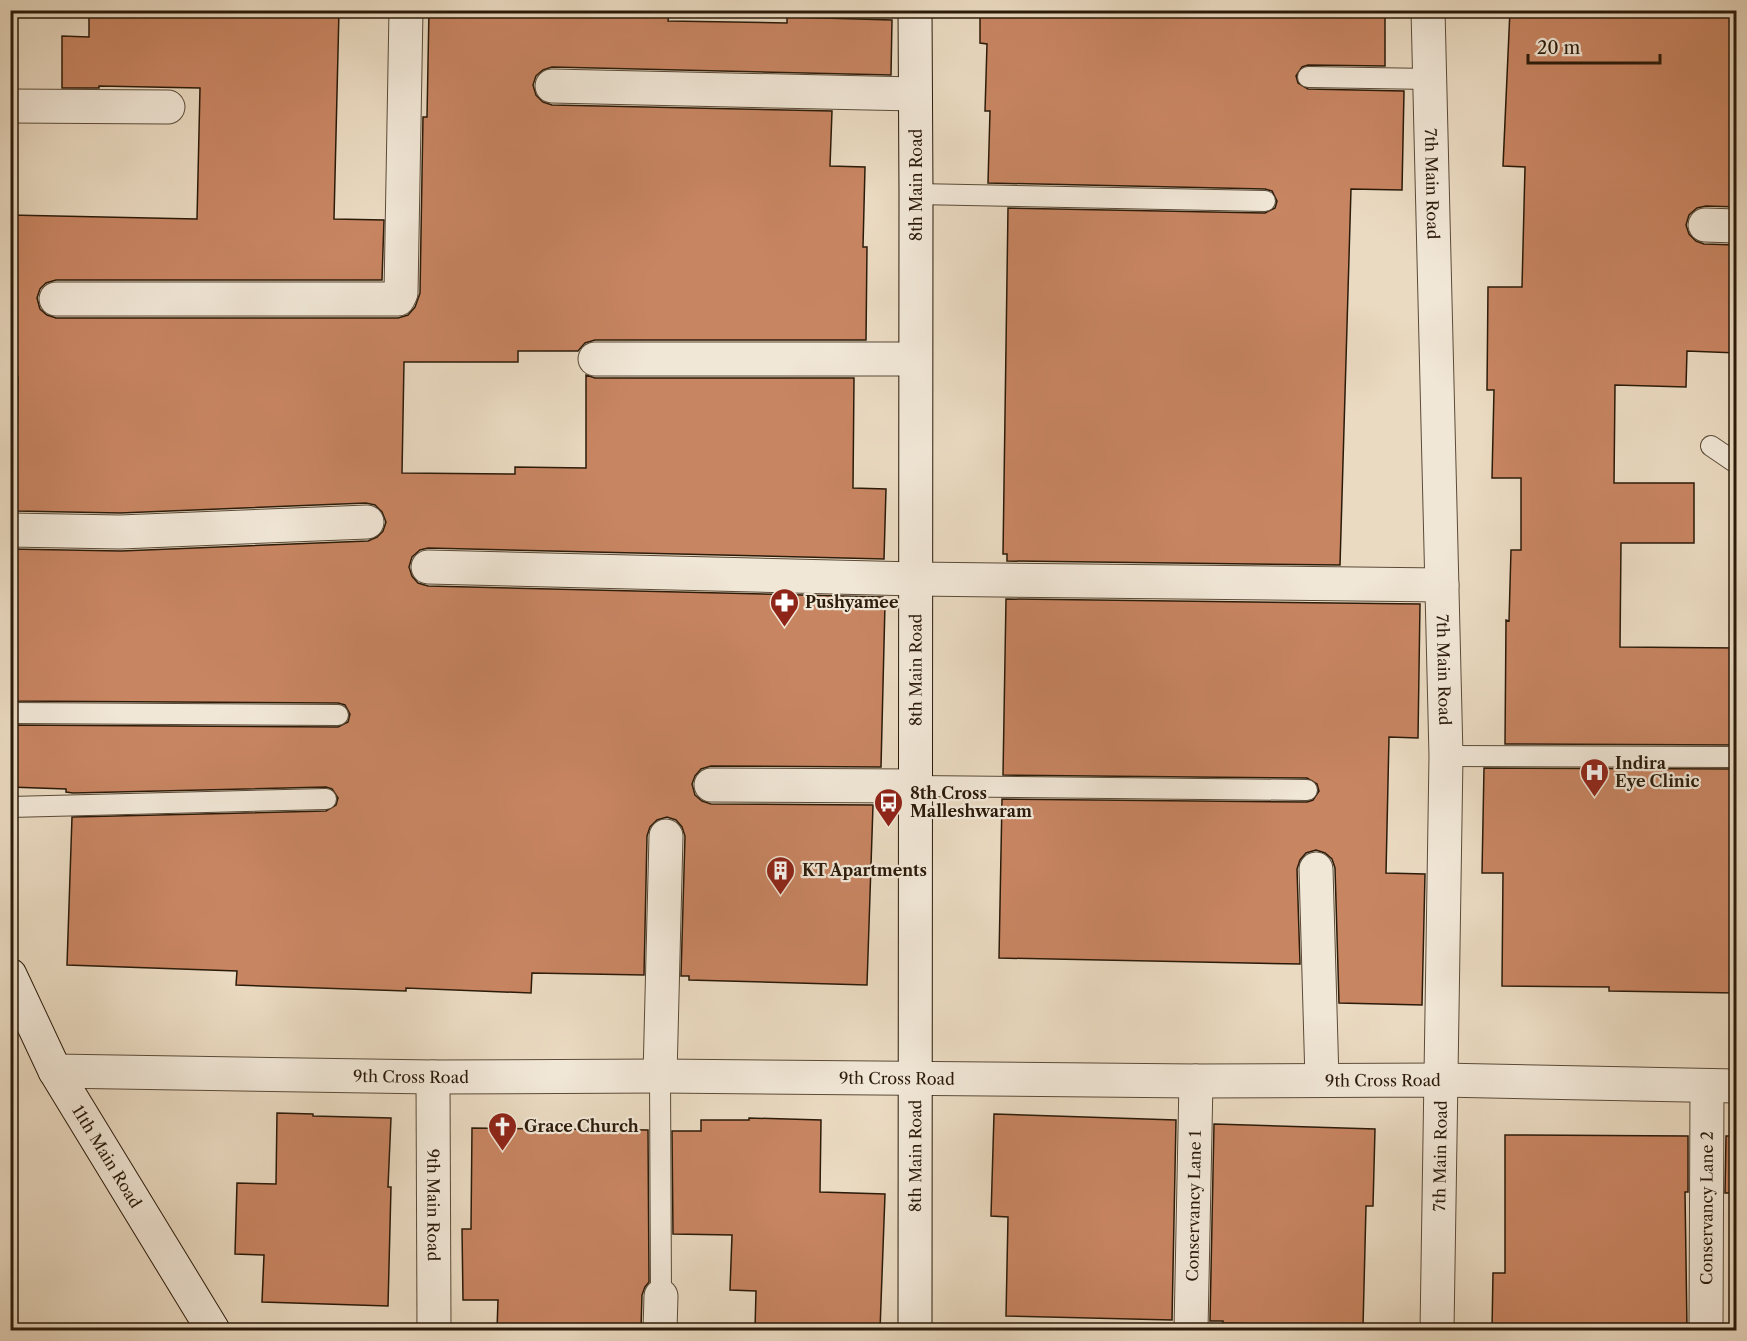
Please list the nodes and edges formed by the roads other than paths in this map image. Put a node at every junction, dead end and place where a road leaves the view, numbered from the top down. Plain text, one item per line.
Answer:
1 (406, 10) edge
2 (915, 10) edge
3 (1428, 10) edge
4 (1308, 78) dead end
5 (1430, 79) junction
6 (552, 86) dead end
7 (915, 94) junction
8 (10, 106) edge
9 (168, 107) dead end
10 (916, 194) junction
11 (1265, 201) dead end
12 (56, 299) dead end
13 (915, 358) junction
14 (595, 359) dead end
15 (1711, 446) dead end
16 (1737, 463) edge
17 (367, 522) dead end
18 (10, 530) edge
19 (428, 567) dead end
20 (916, 579) junction
21 (1442, 585) junction
22 (10, 713) edge
23 (338, 715) dead end
24 (1446, 756) junction
25 (1737, 758) edge
26 (711, 785) dead end
27 (916, 786) junction
28 (1307, 789) dead end
29 (326, 799) dead end
30 (10, 807) edge
31 (666, 836) dead end
32 (1316, 869) dead end
33 (10, 975) edge
34 (55, 1071) junction
35 (660, 1076) junction
36 (433, 1077) junction
37 (915, 1079) junction
38 (1322, 1080) junction
39 (1441, 1080) junction
40 (1196, 1081) junction
41 (1722, 1086) edge
42 (661, 1296) joint
43 (213, 1330) edge
44 (434, 1330) edge
45 (660, 1330) edge
46 (915, 1330) edge
47 (1191, 1330) edge
48 (1437, 1330) edge
49 (1706, 1330) edge

1 - 12 street
2 - 7 street, 8th Main Road
3 - 5 street, 7th Main Road
4 - 5 lane
5 - 21 street, 7th Main Road
6 - 7 street
7 - 10 street, 8th Main Road
8 - 9 street
10 - 11 lane
10 - 13 street, 8th Main Road
13 - 14 street
13 - 20 street, 8th Main Road
15 - 16 lane
17 - 18 street
19 - 20 street
20 - 21 street
20 - 27 street, 8th Main Road
21 - 24 street, 7th Main Road
22 - 23 lane
24 - 25 lane
24 - 39 street, 7th Main Road
26 - 27 street
27 - 28 lane
27 - 37 street, 8th Main Road
29 - 30 lane
31 - 35 street
32 - 38 street
33 - 34 street, 11th Main Road
34 - 36 street, 9th Cross Road
34 - 43 street, 11th Main Road
35 - 36 street, 9th Cross Road
35 - 37 street, 9th Cross Road
35 - 42 lane
36 - 44 street, 9th Main Road
37 - 40 street, 9th Cross Road
37 - 46 street, 8th Main Road
38 - 39 street, 9th Cross Road
38 - 40 street, 9th Cross Road
39 - 41 street, 9th Cross Road
39 - 48 street, 7th Main Road
40 - 47 street, Conservancy Lane 1
41 - 49 street, Conservancy Lane 2
42 - 45 street

